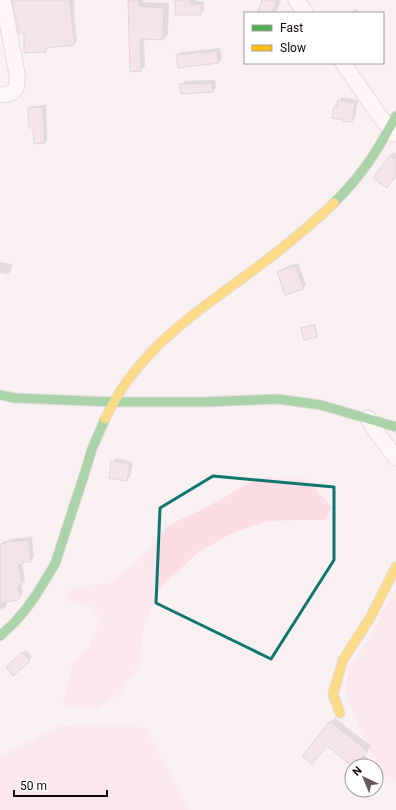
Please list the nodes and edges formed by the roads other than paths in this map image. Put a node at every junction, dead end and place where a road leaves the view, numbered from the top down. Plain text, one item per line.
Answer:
1 (3, 0) edge
2 (296, 0) edge
3 (305, 12) edge
4 (344, 64) edge
5 (0, 95) edge
6 (394, 127) edge
7 (0, 395) edge
8 (113, 402) junction
9 (368, 418) junction
10 (396, 427) edge
11 (396, 458) edge
12 (396, 567) edge
13 (0, 636) edge
14 (340, 713) dead end

1 - 5 street
2 - 3 street
4 - 6 street
6 - 8 street
7 - 8 street
8 - 9 street
8 - 13 street
9 - 10 street
9 - 11 street
12 - 14 street

